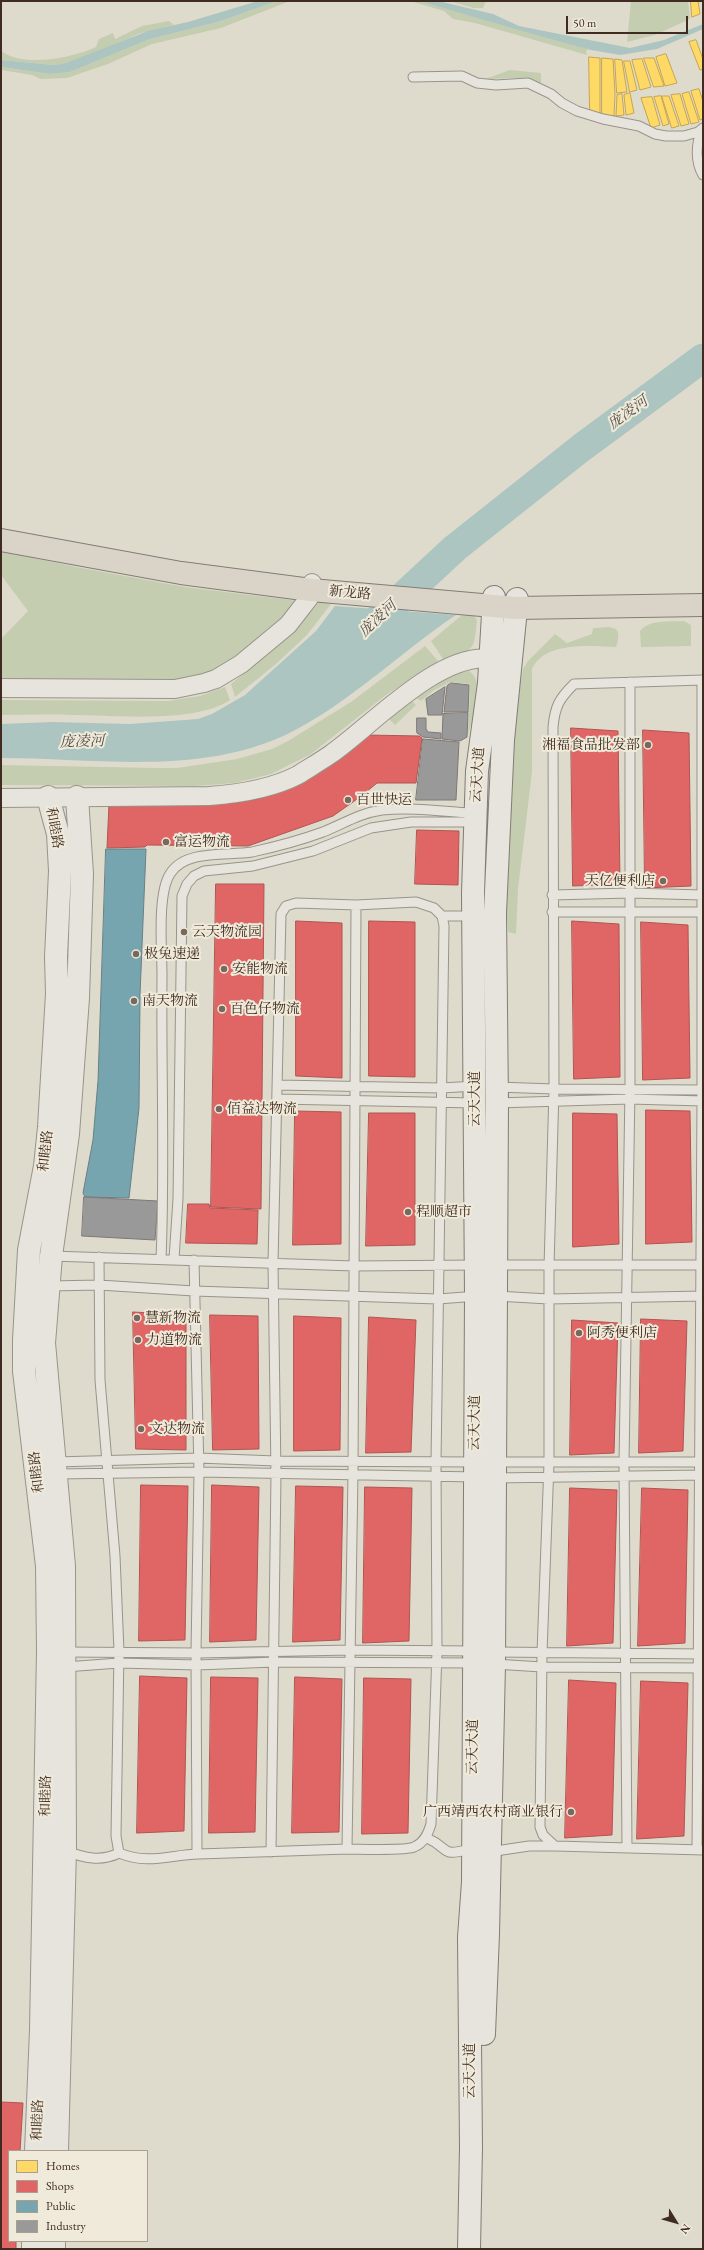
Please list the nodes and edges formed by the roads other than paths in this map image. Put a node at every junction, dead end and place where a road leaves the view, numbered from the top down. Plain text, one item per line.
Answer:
1 (412, 77) dead end
2 (703, 129) edge
3 (703, 175) edge
4 (1, 533) edge
5 (1, 540) edge
6 (317, 587) junction
7 (703, 599) edge
8 (494, 602) junction
9 (517, 604) junction
10 (703, 605) edge
11 (490, 659) junction
12 (703, 680) edge
13 (630, 682) junction
14 (1, 688) edge
15 (48, 797) junction
16 (77, 797) junction
17 (1, 798) edge
18 (475, 816) junction
19 (630, 894) junction
20 (552, 895) junction
21 (703, 895) edge
22 (356, 905) junction
23 (630, 911) junction
24 (552, 912) junction
25 (703, 912) edge
26 (442, 916) junction
27 (473, 916) junction
28 (277, 1085) junction
29 (355, 1085) junction
30 (441, 1088) junction
31 (630, 1088) junction
32 (554, 1089) junction
33 (702, 1090) edge
34 (486, 1097) junction
35 (277, 1099) junction
36 (354, 1099) junction
37 (629, 1099) junction
38 (703, 1101) edge
39 (553, 1102) junction
40 (441, 1103) junction
41 (51, 1256) junction
42 (99, 1257) junction
43 (162, 1259) junction
44 (174, 1259) junction
45 (194, 1260) junction
46 (273, 1263) junction
47 (486, 1265) junction
48 (702, 1265) edge
49 (354, 1266) junction
50 (439, 1266) junction
51 (629, 1266) junction
52 (549, 1267) junction
53 (99, 1285) junction
54 (48, 1287) junction
55 (194, 1291) junction
56 (274, 1293) junction
57 (354, 1296) junction
58 (486, 1296) junction
59 (627, 1296) junction
60 (702, 1296) edge
61 (438, 1298) junction
62 (549, 1299) junction
63 (198, 1458) junction
64 (107, 1460) junction
65 (353, 1460) junction
66 (276, 1461) junction
67 (436, 1462) junction
68 (701, 1462) edge
69 (549, 1463) junction
70 (624, 1464) junction
71 (55, 1468) junction
72 (484, 1470) junction
73 (107, 1472) junction
74 (199, 1472) junction
75 (353, 1473) junction
76 (276, 1474) junction
77 (701, 1475) edge
78 (625, 1476) junction
79 (436, 1478) junction
80 (548, 1478) junction
81 (351, 1650) junction
82 (275, 1651) junction
83 (119, 1652) junction
84 (437, 1652) junction
85 (196, 1653) junction
86 (542, 1653) junction
87 (626, 1653) junction
88 (701, 1654) edge
89 (484, 1658) junction
90 (65, 1660) junction
91 (275, 1662) junction
92 (119, 1663) junction
93 (351, 1663) junction
94 (437, 1663) junction
95 (197, 1665) junction
96 (542, 1667) junction
97 (626, 1668) junction
98 (701, 1668) edge
99 (426, 1838) junction
100 (556, 1846) junction
101 (627, 1848) junction
102 (347, 1849) junction
103 (65, 1850) junction
104 (481, 1850) junction
105 (700, 1850) edge
106 (271, 1852) junction
107 (119, 1853) junction
108 (197, 1854) junction
109 (36, 2150) edge
110 (57, 2150) edge
111 (469, 2249) edge
112 (484, 2249) edge

1 - 2 lane
2 - 3 lane
4 - 6 main road, 新龙路
5 - 6 main road, 新龙路
6 - 8 main road, 新龙路
6 - 14 street
7 - 9 main road, 新龙路
8 - 9 main road, 新龙路
8 - 11 street, 云天大道
9 - 10 main road, 新龙路
9 - 34 street, 云天大道
11 - 16 street
11 - 18 street, 云天大道
12 - 13 lane
12 - 21 lane
13 - 19 lane
13 - 20 lane
15 - 16 street
15 - 17 street
15 - 109 street, 和睦路
16 - 41 street, 和睦路
18 - 27 street, 云天大道
18 - 43 lane
18 - 44 lane
19 - 20 lane
19 - 21 lane
19 - 23 lane
20 - 24 lane
21 - 25 lane
22 - 26 lane
22 - 28 lane
22 - 29 lane
23 - 24 lane
23 - 25 lane
23 - 31 lane
24 - 32 lane
25 - 33 lane
26 - 27 lane
26 - 30 lane
27 - 34 street, 云天大道
28 - 29 lane
28 - 35 lane
29 - 30 lane
29 - 36 lane
30 - 34 lane
30 - 40 lane
31 - 32 lane
31 - 33 lane
31 - 37 lane
32 - 34 lane
32 - 39 lane
33 - 38 lane
34 - 39 lane
34 - 40 lane
34 - 47 street, 云天大道
35 - 36 lane
35 - 46 lane
36 - 40 lane
36 - 49 lane
37 - 38 lane
37 - 39 lane
37 - 51 lane
38 - 48 lane
39 - 52 lane
40 - 50 lane
41 - 42 lane
41 - 54 street, 和睦路
42 - 43 lane
42 - 53 lane
43 - 44 lane
44 - 45 lane
45 - 46 lane
45 - 55 lane
46 - 49 lane
46 - 56 lane
47 - 50 lane
47 - 52 lane
47 - 58 street, 云天大道
48 - 51 lane
48 - 60 lane
49 - 50 lane
49 - 57 lane
50 - 61 lane
51 - 52 lane
51 - 59 lane
52 - 62 lane
53 - 54 lane
53 - 55 lane
53 - 64 lane
54 - 71 street, 和睦路
55 - 56 lane
55 - 63 lane
56 - 57 lane
56 - 66 lane
57 - 61 lane
57 - 65 lane
58 - 61 lane
58 - 62 lane
58 - 72 street, 云天大道
59 - 60 lane
59 - 62 lane
59 - 70 lane
60 - 68 lane
61 - 67 lane
62 - 69 lane
63 - 64 lane
63 - 66 lane
63 - 74 lane
64 - 71 lane
64 - 73 lane
65 - 66 lane
65 - 67 lane
65 - 75 lane
66 - 76 lane
67 - 72 lane
67 - 79 lane
68 - 70 lane
68 - 77 lane
69 - 70 lane
69 - 72 lane
69 - 80 lane
70 - 78 lane
71 - 73 lane
71 - 90 street, 和睦路
72 - 79 lane
72 - 80 lane
72 - 89 street, 云天大道
73 - 74 lane
73 - 83 lane
74 - 76 lane
74 - 85 lane
75 - 76 lane
75 - 79 lane
75 - 81 lane
76 - 82 lane
77 - 78 lane
77 - 88 lane
78 - 80 lane
78 - 87 lane
79 - 84 lane
80 - 86 lane
81 - 82 lane
81 - 84 lane
81 - 93 lane
82 - 85 lane
82 - 91 lane
83 - 85 lane
83 - 90 lane
83 - 92 lane
84 - 89 lane
84 - 94 lane
85 - 95 lane
86 - 87 lane
86 - 89 lane
86 - 96 lane
87 - 88 lane
87 - 97 lane
88 - 98 lane
89 - 94 lane
89 - 96 lane
89 - 104 street, 云天大道
90 - 92 lane
90 - 103 street, 和睦路
91 - 93 lane
91 - 95 lane
91 - 106 lane
92 - 95 lane
92 - 107 lane
93 - 94 lane
93 - 102 lane
94 - 99 lane
95 - 108 lane
96 - 97 lane
96 - 100 lane
97 - 98 lane
97 - 101 lane
98 - 105 lane
99 - 102 lane
99 - 104 lane
100 - 101 lane
100 - 104 lane
101 - 105 lane
102 - 106 lane
103 - 107 lane
103 - 110 street, 和睦路
104 - 111 street, 云天大道
104 - 112 street, 云天大道
106 - 108 lane
107 - 108 lane

